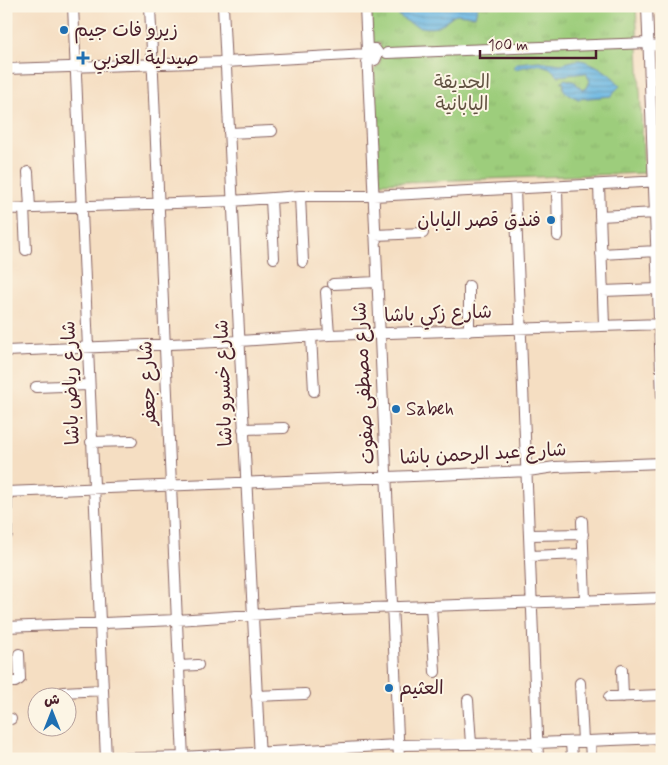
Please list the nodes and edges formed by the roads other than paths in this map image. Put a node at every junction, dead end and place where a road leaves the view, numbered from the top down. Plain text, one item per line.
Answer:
1 (73, 6) edge
2 (150, 6) edge
3 (223, 6) edge
4 (365, 6) edge
5 (647, 6) edge
6 (648, 44) junction
7 (662, 45) edge
8 (367, 54) junction
9 (226, 62) junction
10 (152, 65) junction
11 (75, 68) junction
12 (6, 70) edge
13 (272, 131) dead end
14 (229, 132) junction
15 (28, 172) dead end
16 (658, 181) edge
17 (599, 185) junction
18 (557, 187) junction
19 (515, 189) junction
20 (300, 196) junction
21 (373, 196) junction
22 (271, 199) junction
23 (232, 201) junction
24 (158, 203) junction
25 (81, 205) junction
26 (27, 208) junction
27 (6, 209) edge
28 (656, 213) junction
29 (600, 216) junction
30 (423, 233) dead end
31 (374, 235) junction
32 (558, 236) dead end
33 (26, 250) dead end
34 (657, 251) junction
35 (602, 254) junction
36 (274, 258) dead end
37 (303, 262) dead end
38 (377, 282) junction
39 (333, 284) dead end
40 (468, 286) dead end
41 (658, 289) junction
42 (603, 291) junction
43 (326, 292) dead end
44 (661, 324) edge
45 (604, 325) junction
46 (522, 329) junction
47 (469, 330) junction
48 (380, 334) junction
49 (329, 335) junction
50 (311, 336) junction
51 (240, 340) junction
52 (163, 343) junction
53 (87, 346) junction
54 (6, 350) edge
55 (662, 382) edge
56 (88, 385) junction
57 (36, 386) dead end
58 (314, 391) dead end
59 (662, 397) edge
60 (284, 428) dead end
61 (243, 429) junction
62 (132, 441) dead end
63 (91, 442) junction
64 (662, 464) edge
65 (528, 471) junction
66 (385, 477) junction
67 (246, 483) junction
68 (170, 486) junction
69 (93, 489) junction
70 (6, 492) edge
71 (582, 522) dead end
72 (7, 534) edge
73 (583, 534) junction
74 (529, 535) junction
75 (583, 554) junction
76 (530, 556) junction
77 (662, 598) edge
78 (585, 600) junction
79 (531, 602) junction
80 (432, 606) junction
81 (392, 608) junction
82 (253, 615) junction
83 (177, 620) junction
84 (100, 623) junction
85 (6, 627) edge
86 (19, 654) dead end
87 (198, 665) dead end
88 (179, 666) junction
89 (622, 670) dead end
90 (435, 672) dead end
91 (6, 682) edge
92 (580, 683) dead end
93 (103, 690) junction
94 (78, 691) edge
95 (305, 694) dead end
96 (662, 695) edge
97 (256, 696) junction
98 (623, 697) junction
99 (609, 698) dead end
100 (468, 700) dead end
101 (662, 738) edge
102 (586, 741) junction
103 (571, 742) junction
104 (537, 743) junction
105 (471, 744) junction
106 (398, 745) junction
107 (227, 756) edge
108 (259, 756) edge
109 (182, 758) edge
110 (106, 759) edge
111 (399, 759) edge
112 (538, 759) edge
113 (572, 759) edge
114 (591, 759) edge

1 - 11 street, شارع رياض باشا
2 - 10 street, شارع جعفر
3 - 9 street, شارع خسرو باشا
4 - 8 street, شارع مصطفى صفوت
5 - 6 street
6 - 7 street
6 - 8 street
6 - 16 street
8 - 9 street
8 - 21 street, شارع مصطفى صفوت
9 - 10 street
9 - 14 street, شارع خسرو باشا
10 - 11 street
10 - 24 street, شارع جعفر
11 - 12 street
11 - 25 street, شارع رياض باشا
13 - 14 street
14 - 23 street, شارع خسرو باشا
15 - 26 street
16 - 17 street
16 - 28 street
17 - 18 street
17 - 29 street
18 - 19 street
18 - 32 street
19 - 21 street
19 - 46 street
20 - 21 street
20 - 22 street
20 - 37 street
21 - 31 street, شارع مصطفى صفوت
22 - 23 street
22 - 36 street
23 - 24 street
23 - 51 street, شارع خسرو باشا
24 - 25 street
24 - 52 street, شارع جعفر
25 - 26 street
25 - 53 street, شارع رياض باشا
26 - 27 street
26 - 33 street
28 - 29 street
28 - 34 street
29 - 35 street
30 - 31 street
31 - 38 street, شارع مصطفى صفوت
34 - 35 street
34 - 41 street
35 - 42 street
38 - 39 street
38 - 48 street, شارع مصطفى صفوت
40 - 47 street
41 - 42 street
41 - 44 street
42 - 45 street
43 - 49 street
44 - 45 street, شارع زكي باشا
44 - 55 street
45 - 46 street, شارع زكي باشا
46 - 47 street, شارع زكي باشا
46 - 65 street
47 - 48 street, شارع زكي باشا
48 - 49 street, شارع زكي باشا
48 - 66 street, شارع مصطفى صفوت
49 - 50 street, شارع زكي باشا
50 - 51 street, شارع زكي باشا
50 - 58 street
51 - 52 street, شارع زكي باشا
51 - 61 street, شارع خسرو باشا
52 - 53 street, شارع زكي باشا
52 - 68 street, شارع جعفر
53 - 54 street, شارع زكي باشا
53 - 56 street, شارع رياض باشا
55 - 59 street
56 - 57 street
56 - 63 street, شارع رياض باشا
60 - 61 street
61 - 67 street, شارع خسرو باشا
62 - 63 street
63 - 69 street, شارع رياض باشا
64 - 65 street, شارع عبد الرحمن باشا
65 - 66 street, شارع عبد الرحمن باشا
65 - 74 street
66 - 67 street, شارع عبد الرحمن باشا
66 - 81 street, شارع مصطفى صفوت
67 - 68 street, شارع عبد الرحمن باشا
67 - 82 street, شارع خسرو باشا
68 - 69 street, شارع عبد الرحمن باشا
68 - 83 street, شارع جعفر
69 - 70 street, شارع عبد الرحمن باشا
69 - 84 street, شارع رياض باشا
70 - 72 street
71 - 73 street
73 - 74 street
73 - 75 street
74 - 76 street
75 - 76 street
75 - 78 street
76 - 79 street
77 - 78 street
78 - 79 street
79 - 80 street
79 - 104 street
80 - 81 street
80 - 90 street
81 - 82 street
81 - 106 street, شارع مصطفى صفوت
82 - 83 street
82 - 97 street, شارع خسرو باشا
83 - 84 street
83 - 88 street, شارع جعفر
84 - 85 street
84 - 93 street, شارع رياض باشا
86 - 91 street
87 - 88 street
88 - 109 street, شارع جعفر
89 - 98 street
92 - 102 street
93 - 94 street
93 - 110 street, شارع رياض باشا
95 - 97 street
96 - 98 street
97 - 108 street, شارع خسرو باشا
98 - 99 street
100 - 105 street
101 - 102 street
102 - 103 street
102 - 114 street
103 - 104 street
103 - 113 street
104 - 105 street
104 - 112 street
105 - 106 street
106 - 108 street
106 - 111 street, شارع مصطفى صفوت
107 - 108 street
107 - 109 street
109 - 110 street

